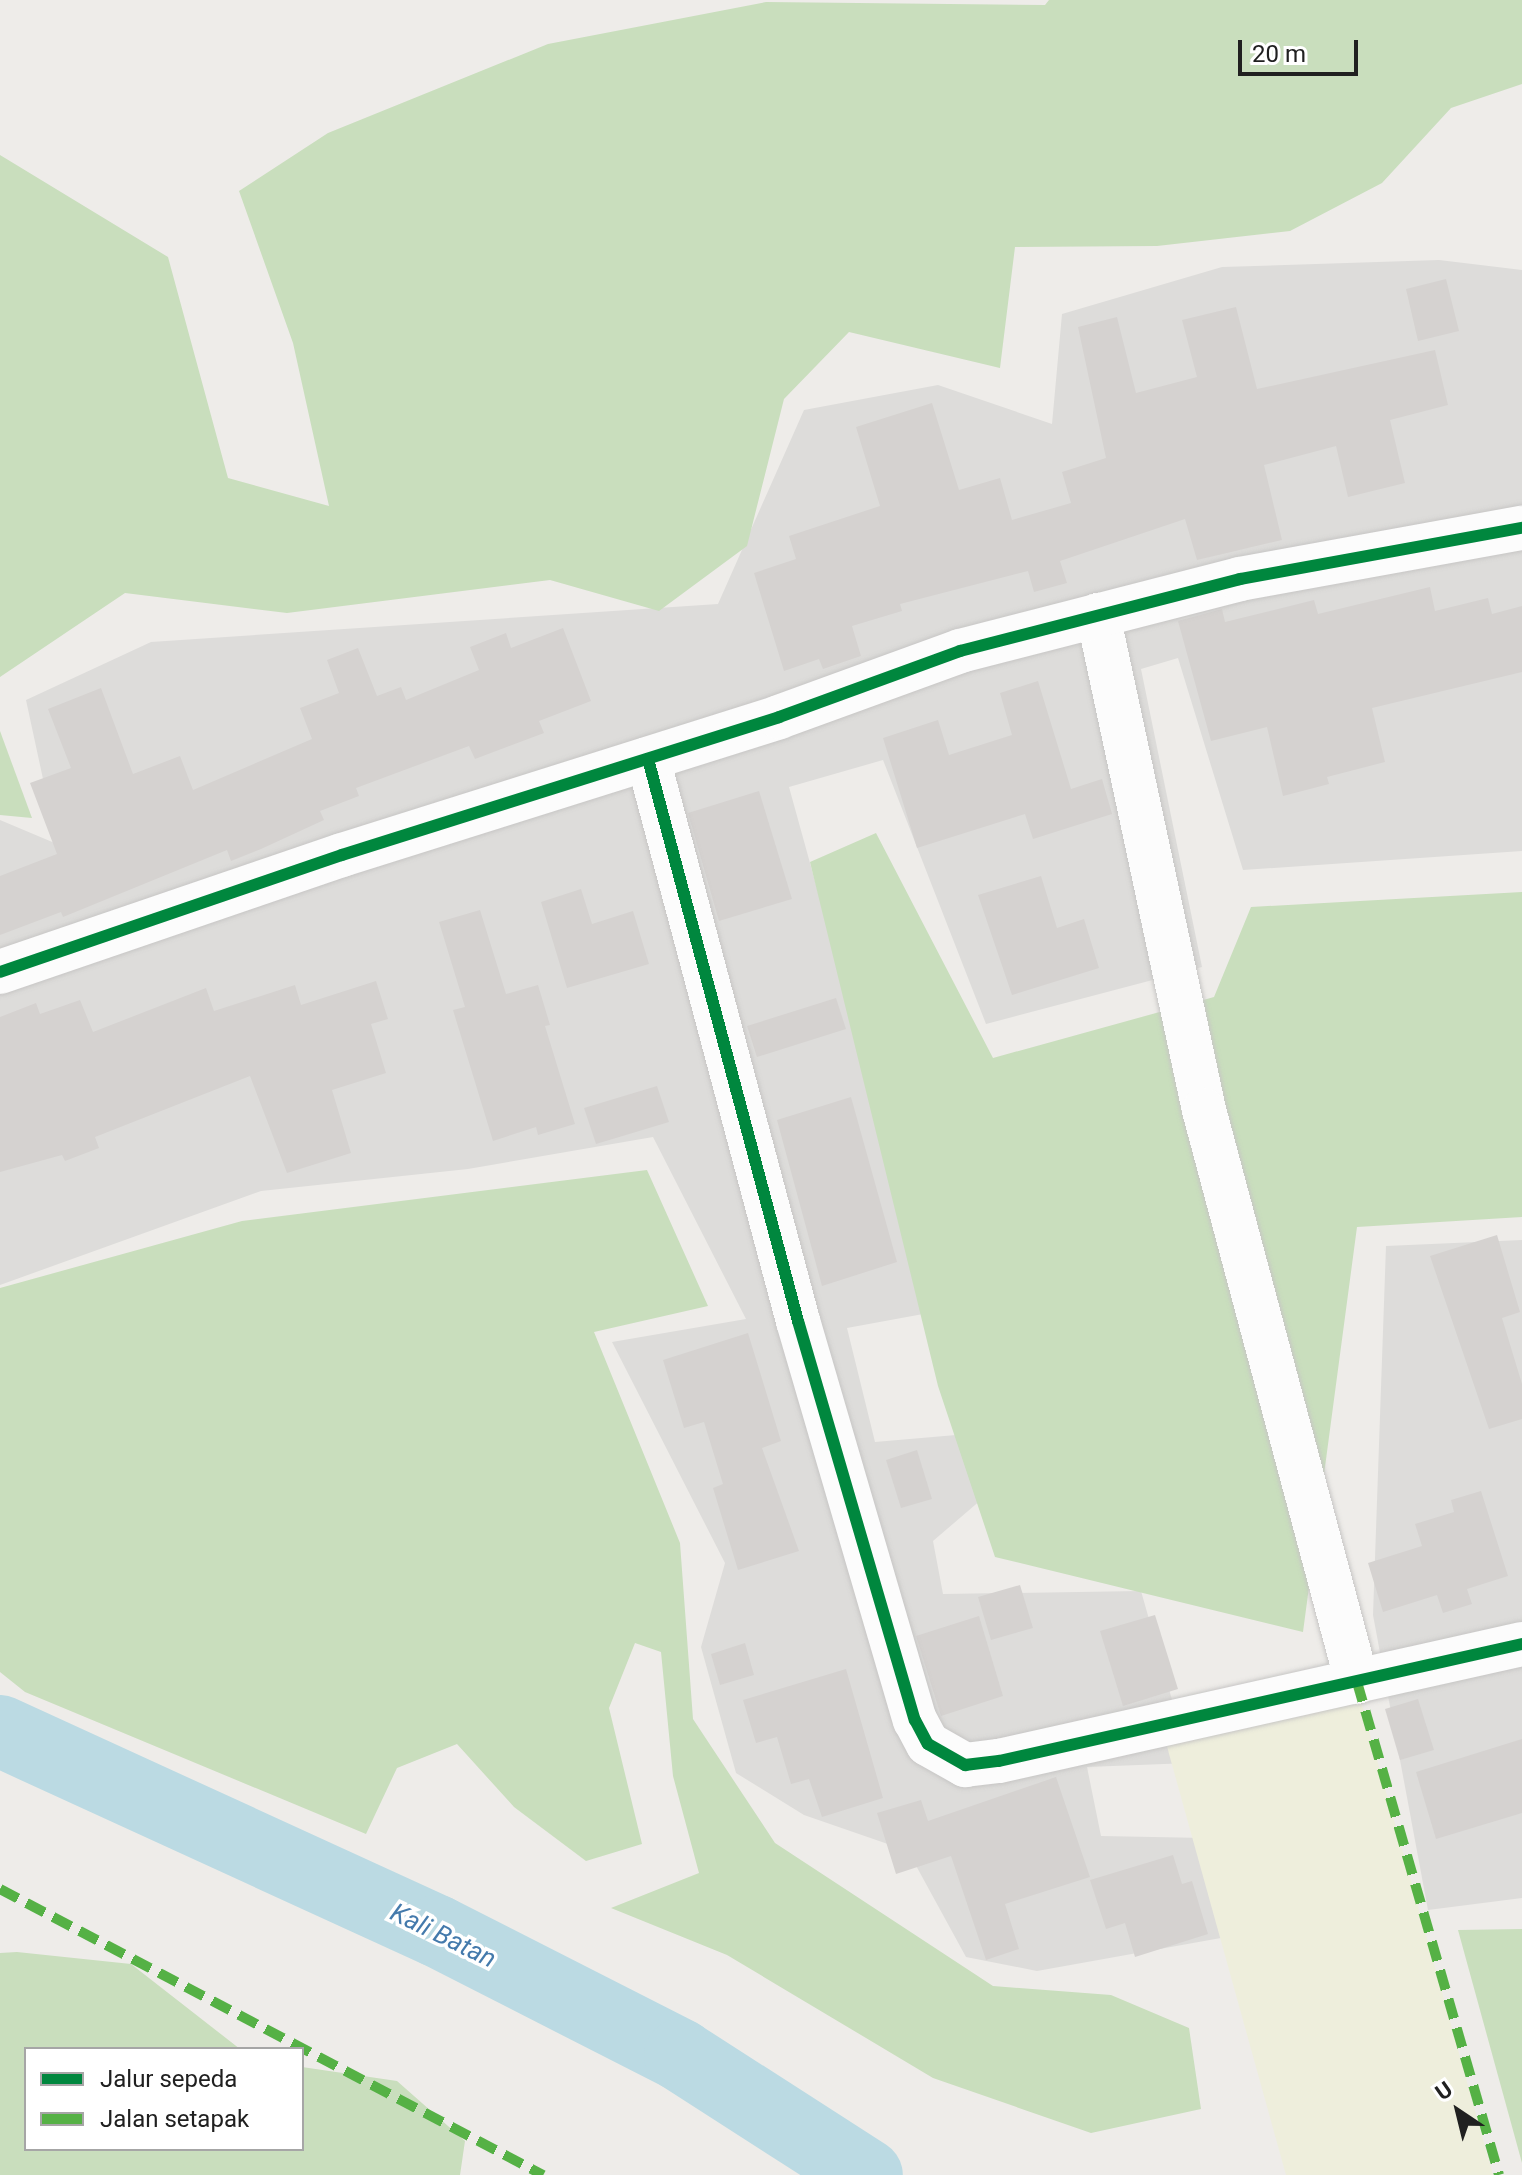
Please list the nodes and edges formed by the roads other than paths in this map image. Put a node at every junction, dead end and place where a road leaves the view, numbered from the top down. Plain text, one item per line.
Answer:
1 (1522, 528) edge
2 (1098, 615) junction
3 (648, 759) junction
4 (0, 972) edge
5 (1522, 1644) edge
6 (1357, 1682) junction

1 - 2 street
2 - 3 street
2 - 6 street
3 - 4 street
3 - 6 street
5 - 6 street

